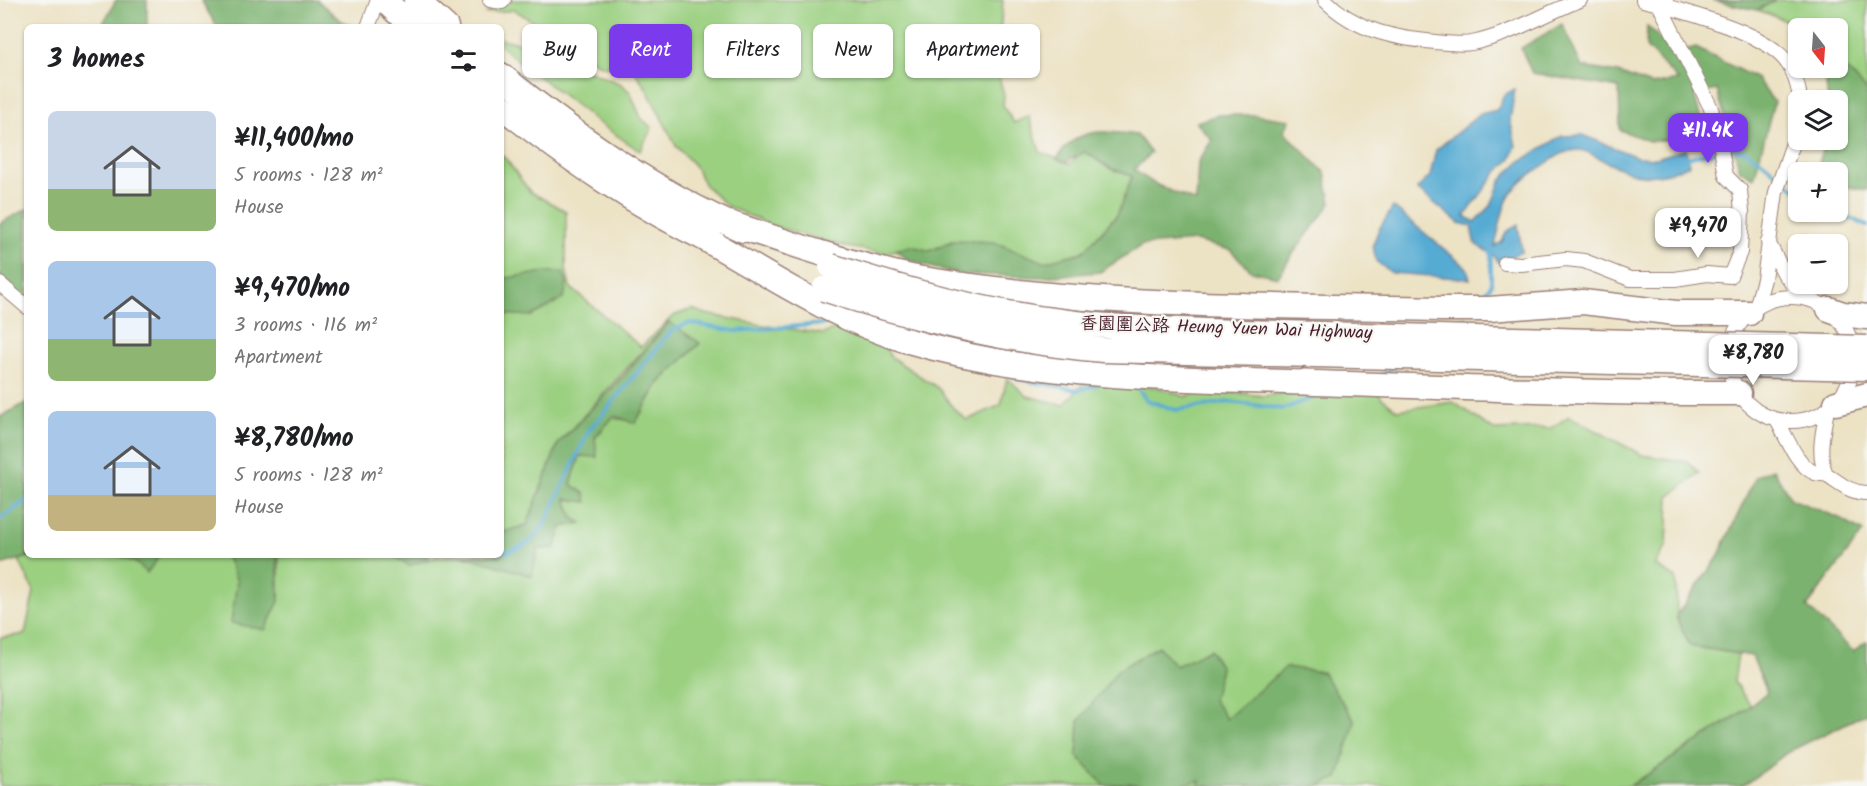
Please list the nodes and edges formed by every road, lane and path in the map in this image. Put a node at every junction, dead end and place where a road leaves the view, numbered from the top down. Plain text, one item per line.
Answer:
1 (416, 0) edge
2 (490, 0) edge
3 (504, 0) edge
4 (1326, 0) edge
5 (1580, 0) edge
6 (1643, 0) edge
7 (384, 2) edge
8 (1663, 2) edge
9 (370, 24) edge
10 (410, 24) edge
11 (443, 24) edge
12 (504, 77) edge
13 (1798, 90) edge
14 (504, 108) edge
15 (1792, 150) edge
16 (1768, 242) junction
17 (833, 261) junction
18 (1506, 263) dead end
19 (0, 284) edge
20 (822, 296) junction
21 (1803, 298) junction
22 (24, 304) edge
23 (1829, 309) junction
24 (1752, 311) junction
25 (1867, 317) edge
26 (1867, 348) edge
27 (1867, 368) edge
28 (1739, 393) junction
29 (1867, 395) edge
30 (1831, 406) junction
31 (1777, 420) junction
32 (1826, 474) junction
33 (1867, 493) edge

1 - 11 highway
2 - 3 street
4 - 5 street
6 - 8 street
7 - 9 street
7 - 10 highway
8 - 13 street
8 - 18 street
12 - 17 highway, 香園圍公路 Heung Yuen Wai Highway
14 - 20 highway, 香園圍公路 Heung Yuen Wai Highway
15 - 16 street
16 - 21 street
16 - 24 street
17 - 24 highway
17 - 26 highway, 香園圍公路 Heung Yuen Wai Highway, bridge
19 - 22 street
20 - 27 highway, 香園圍公路 Heung Yuen Wai Highway, bridge
20 - 28 highway
21 - 23 street
21 - 24 street
23 - 25 highway
23 - 30 street
24 - 28 street
28 - 31 street
29 - 30 highway
30 - 31 street
30 - 32 street
31 - 32 street
32 - 33 street

